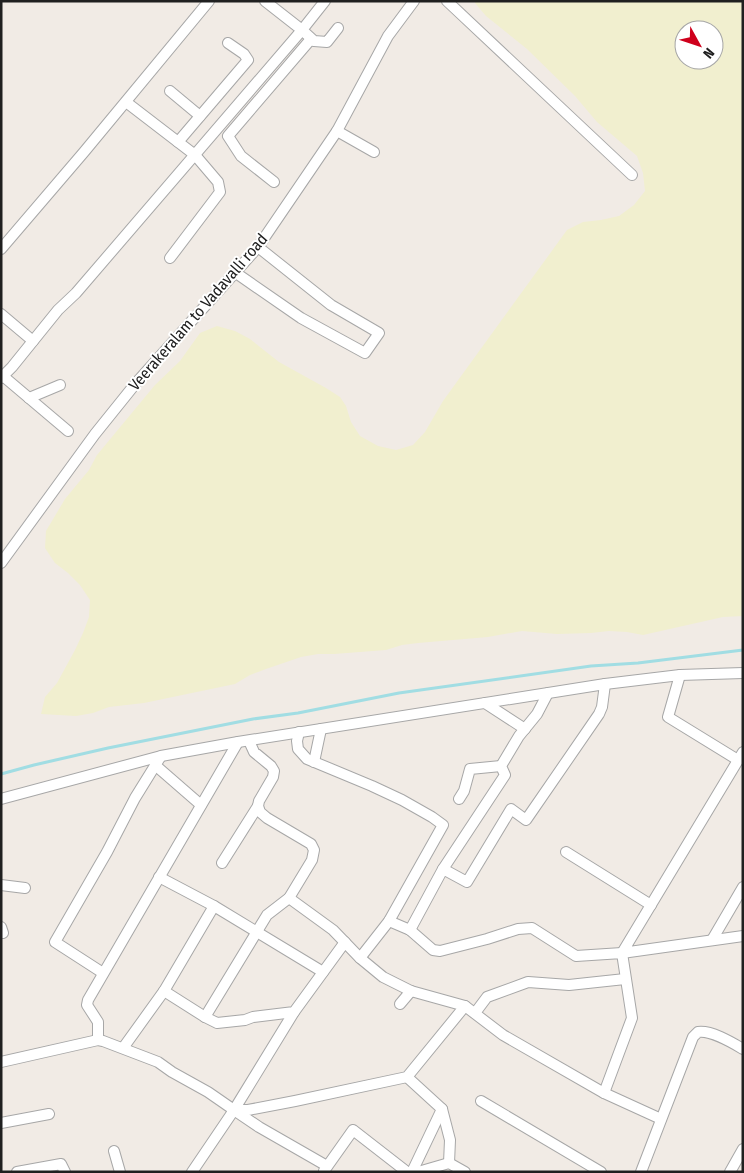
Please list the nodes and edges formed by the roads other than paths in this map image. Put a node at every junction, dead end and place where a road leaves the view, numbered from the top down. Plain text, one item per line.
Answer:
1 (209, 1) edge
2 (265, 1) edge
3 (325, 1) edge
4 (414, 1) edge
5 (446, 1) edge
6 (338, 28) dead end
7 (302, 30) junction
8 (311, 39) junction
9 (228, 43) dead end
10 (170, 91) dead end
11 (126, 102) junction
12 (200, 116) junction
13 (337, 131) junction
14 (178, 142) junction
15 (374, 152) dead end
16 (195, 155) junction
17 (632, 176) dead end
18 (274, 182) dead end
19 (258, 247) junction
20 (1, 249) edge
21 (170, 258) dead end
22 (236, 272) junction
23 (1, 314) edge
24 (33, 341) junction
25 (2, 377) edge
26 (60, 385) dead end
27 (29, 398) junction
28 (68, 431) dead end
29 (1, 564) edge
30 (743, 673) edge
31 (680, 676) junction
32 (605, 684) junction
33 (548, 693) junction
34 (485, 703) junction
35 (321, 729) junction
36 (525, 729) junction
37 (299, 732) junction
38 (249, 741) junction
39 (238, 742) junction
40 (161, 756) junction
41 (740, 756) edge
42 (314, 762) junction
43 (155, 765) junction
44 (501, 766) junction
45 (1, 799) edge
46 (459, 799) dead end
47 (201, 806) junction
48 (258, 806) junction
49 (566, 852) dead end
50 (222, 863) dead end
51 (443, 868) junction
52 (158, 877) junction
53 (1, 885) edge
54 (743, 887) edge
55 (25, 888) dead end
56 (289, 898) junction
57 (651, 905) junction
58 (214, 906) junction
59 (389, 921) junction
60 (410, 930) junction
61 (257, 932) junction
62 (743, 936) edge
63 (712, 940) junction
64 (345, 942) junction
65 (622, 953) junction
66 (360, 958) junction
67 (104, 972) junction
68 (323, 972) junction
69 (625, 979) junction
70 (164, 991) junction
71 (411, 991) junction
72 (400, 1004) dead end
73 (465, 1006) junction
74 (294, 1012) junction
75 (475, 1013) junction
76 (205, 1017) junction
77 (98, 1040) junction
78 (123, 1048) junction
79 (743, 1049) edge
80 (1, 1062) edge
81 (407, 1076) junction
82 (604, 1093) junction
83 (481, 1101) dead end
84 (442, 1109) junction
85 (234, 1110) junction
86 (49, 1114) dead end
87 (661, 1118) junction
88 (1, 1123) edge
89 (743, 1149) edge
90 (114, 1151) dead end
91 (449, 1163) junction
92 (325, 1169) edge
93 (18, 1172) edge
94 (65, 1172) edge
95 (120, 1172) edge
96 (192, 1172) edge
97 (408, 1172) edge
98 (412, 1172) edge
99 (418, 1172) edge
100 (465, 1172) edge
101 (601, 1172) edge
102 (641, 1172) edge
103 (730, 1172) edge

1 - 11 street
2 - 7 street
3 - 7 street
4 - 13 street, Veerakeralam to Vadavalli road
5 - 17 street
6 - 8 street
7 - 8 street
7 - 16 street
8 - 18 street
9 - 12 street
10 - 12 street
11 - 14 street
11 - 20 street
12 - 14 street
13 - 15 street
13 - 19 street, Veerakeralam to Vadavalli road
14 - 16 street
16 - 21 street
16 - 24 street
19 - 22 street, Veerakeralam to Vadavalli road
19 - 22 street
22 - 29 street, Veerakeralam to Vadavalli road
23 - 24 street
24 - 25 street
25 - 27 street
26 - 27 street
27 - 28 street
30 - 31 street
31 - 32 street
31 - 41 street
32 - 33 street
32 - 51 street
33 - 34 street
33 - 36 street
34 - 35 street
34 - 36 street
35 - 37 street
35 - 42 street
36 - 44 street
37 - 38 street
37 - 42 street
38 - 39 street
38 - 48 street
39 - 40 street
39 - 47 street
40 - 43 street
40 - 45 street
41 - 57 street
42 - 59 street
43 - 47 street
43 - 67 street
44 - 46 street
44 - 51 street
47 - 52 street
48 - 50 street
48 - 56 street
49 - 57 street
51 - 60 street
52 - 58 street
52 - 67 street
53 - 55 street
54 - 63 street
56 - 61 street
56 - 64 street
57 - 65 street
58 - 61 street
58 - 70 street
59 - 60 street
59 - 66 street
60 - 65 street
61 - 68 street
61 - 76 street
62 - 63 street
63 - 65 street
64 - 66 street
64 - 68 street
65 - 69 street
66 - 71 street
67 - 77 street
68 - 74 street
69 - 75 street
69 - 82 street
70 - 76 street
70 - 78 street
71 - 72 street
71 - 73 street
73 - 75 street
73 - 81 street
74 - 76 street
74 - 85 street
75 - 82 street
77 - 78 street
77 - 80 street
78 - 85 street
79 - 87 street
81 - 84 street
81 - 85 street
82 - 87 street
83 - 101 street
84 - 91 street
84 - 98 street
85 - 92 street
85 - 96 street
86 - 88 street
87 - 102 street
89 - 103 street
90 - 95 street
91 - 99 street
91 - 100 street
92 - 97 street
93 - 94 street

